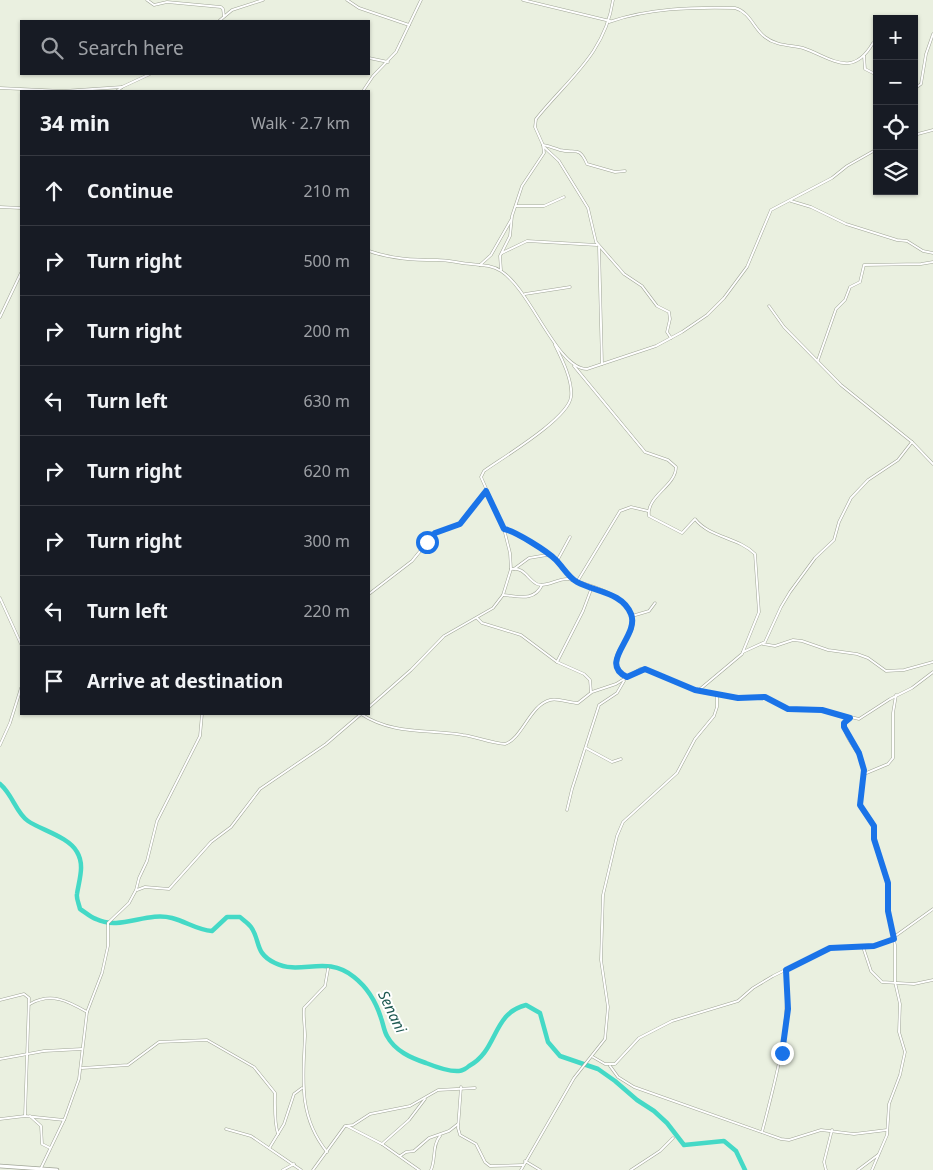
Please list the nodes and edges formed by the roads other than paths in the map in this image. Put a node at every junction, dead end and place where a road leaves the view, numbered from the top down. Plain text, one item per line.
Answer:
1 (148, 0) edge
2 (263, 0) edge
3 (347, 0) edge
4 (421, 0) edge
5 (523, 0) edge
6 (613, 0) edge
7 (224, 16) junction
8 (220, 20) edge
9 (610, 21) junction
10 (410, 25) junction
11 (933, 34) edge
12 (873, 43) dead end
13 (864, 56) junction
14 (370, 58) edge
15 (388, 62) junction
16 (873, 72) edge
17 (148, 75) edge
18 (122, 86) junction
19 (918, 86) edge
20 (0, 88) edge
21 (42, 90) edge
22 (75, 90) edge
23 (118, 90) edge
24 (364, 90) edge
25 (933, 130) edge
26 (918, 134) edge
27 (543, 146) junction
28 (875, 150) edge
29 (625, 171) dead end
30 (564, 197) dead end
31 (791, 201) junction
32 (516, 206) junction
33 (0, 207) edge
34 (20, 208) edge
35 (512, 219) junction
36 (598, 246) junction
37 (370, 251) edge
38 (502, 253) junction
39 (933, 253) edge
40 (933, 262) edge
41 (480, 265) junction
42 (501, 271) junction
43 (20, 275) edge
44 (570, 287) dead end
45 (525, 294) junction
46 (769, 306) dead end
47 (0, 317) edge
48 (672, 338) junction
49 (553, 341) junction
50 (818, 360) junction
51 (602, 364) junction
52 (574, 366) junction
53 (912, 442) junction
54 (933, 464) edge
55 (486, 491) junction
56 (649, 511) junction
57 (504, 529) junction
58 (570, 537) dead end
59 (548, 554) junction
60 (557, 561) junction
61 (512, 569) junction
62 (577, 582) junction
63 (542, 586) junction
64 (592, 587) junction
65 (370, 593) edge
66 (504, 595) junction
67 (0, 598) edge
68 (655, 603) dead end
69 (632, 616) junction
70 (478, 618) junction
71 (20, 642) edge
72 (763, 644) junction
73 (743, 652) junction
74 (557, 662) junction
75 (933, 662) edge
76 (933, 672) edge
77 (626, 678) junction
78 (699, 690) junction
79 (20, 691) edge
80 (591, 692) junction
81 (717, 695) junction
82 (896, 695) junction
83 (370, 706) edge
84 (202, 715) edge
85 (359, 715) edge
86 (362, 715) edge
87 (850, 718) junction
88 (0, 745) edge
89 (586, 748) junction
90 (621, 759) dead end
91 (864, 774) junction
92 (567, 810) dead end
93 (136, 891) junction
94 (933, 909) edge
95 (894, 939) junction
96 (863, 947) junction
97 (328, 969) dead end
98 (786, 970) junction
99 (933, 980) edge
100 (895, 982) junction
101 (0, 1000) edge
102 (30, 1004) junction
103 (87, 1012) junction
104 (82, 1049) junction
105 (28, 1053) junction
106 (593, 1057) junction
107 (0, 1059) edge
108 (610, 1066) junction
109 (81, 1068) junction
110 (461, 1087) junction
111 (302, 1088) junction
112 (475, 1088) dead end
113 (425, 1098) junction
114 (25, 1116) junction
115 (30, 1116) junction
116 (0, 1119) edge
117 (64, 1120) junction
118 (458, 1124) junction
119 (347, 1126) junction
120 (226, 1129) dead end
121 (832, 1130) junction
122 (888, 1130) junction
123 (762, 1133) junction
124 (278, 1134) junction
125 (441, 1134) junction
126 (673, 1138) dead end
127 (382, 1144) junction
128 (270, 1147) junction
129 (52, 1148) junction
130 (327, 1152) junction
131 (878, 1154) junction
132 (400, 1157) junction
133 (525, 1162) junction
134 (294, 1164) junction
135 (523, 1165) junction
136 (0, 1166) edge
137 (42, 1169) edge
138 (57, 1170) edge
139 (283, 1170) edge
140 (300, 1170) edge
141 (314, 1170) edge
142 (419, 1170) edge
143 (431, 1170) edge
144 (521, 1170) edge
145 (540, 1170) edge
146 (631, 1170) edge
147 (826, 1170) edge
148 (858, 1170) edge
149 (872, 1170) edge

1 - 7 street
2 - 7 street
3 - 10 street
4 - 10 street
5 - 9 street
6 - 9 street
7 - 8 street
9 - 13 street
9 - 27 street
10 - 15 street
11 - 19 street
12 - 13 street
13 - 16 street
14 - 15 street
15 - 24 street
17 - 18 street
18 - 22 street
18 - 23 street
20 - 21 street
25 - 26 street
27 - 29 street
27 - 32 street
27 - 36 street
28 - 31 street
30 - 32 street
31 - 39 street
31 - 48 street
32 - 35 street
33 - 34 street
35 - 38 street
35 - 41 street
36 - 38 street
36 - 48 street
36 - 51 street
37 - 41 street
38 - 42 street
40 - 50 street
41 - 42 street
42 - 45 street
43 - 47 street
44 - 45 street
45 - 49 street
46 - 50 street
48 - 51 street
49 - 52 street
49 - 55 street
50 - 53 street
51 - 52 street
52 - 56 street
53 - 54 street
53 - 72 street
55 - 57 street
55 - 65 street
56 - 62 street
56 - 73 street
57 - 59 street
57 - 61 street
58 - 60 street
59 - 60 street
59 - 61 street
60 - 62 street
61 - 63 street
61 - 66 street
62 - 63 street
62 - 64 street
63 - 66 street
64 - 69 street
64 - 74 street
66 - 70 street
67 - 71 street
68 - 69 street
69 - 77 street
70 - 74 street
70 - 83 street
72 - 73 street
72 - 75 street
73 - 78 street
74 - 80 street
76 - 82 street
77 - 78 street
77 - 80 street
77 - 89 street
78 - 81 street
79 - 88 street
80 - 86 street
81 - 87 street
81 - 106 street
82 - 87 street
82 - 91 street
84 - 93 street
85 - 93 street
87 - 91 street
89 - 90 street
89 - 92 street
91 - 95 street
93 - 103 street
94 - 95 street
95 - 96 street
95 - 100 street
96 - 98 street
96 - 100 street
97 - 111 street
98 - 108 street
98 - 123 street
99 - 100 street
100 - 122 street
101 - 102 street
102 - 103 street
102 - 105 street
103 - 104 street
104 - 105 street
104 - 109 street
105 - 107 street
105 - 114 street
106 - 108 street
106 - 133 street
108 - 123 street
109 - 117 street
109 - 124 street
110 - 112 street
110 - 113 street
110 - 118 street
111 - 124 street
111 - 130 street
113 - 119 street
113 - 127 street
114 - 115 street
114 - 116 street
115 - 117 street
115 - 129 street
117 - 129 street
118 - 125 street
118 - 135 street
119 - 127 street
119 - 130 street
120 - 128 street
121 - 122 street
121 - 123 street
121 - 147 street
122 - 131 street
124 - 128 street
125 - 132 street
125 - 143 street
126 - 146 street
127 - 132 street
128 - 134 street
129 - 137 street
130 - 141 street
131 - 148 street
131 - 149 street
132 - 142 street
133 - 135 street
133 - 145 street
134 - 139 street
134 - 140 street
135 - 144 street
136 - 137 main road
137 - 138 main road

